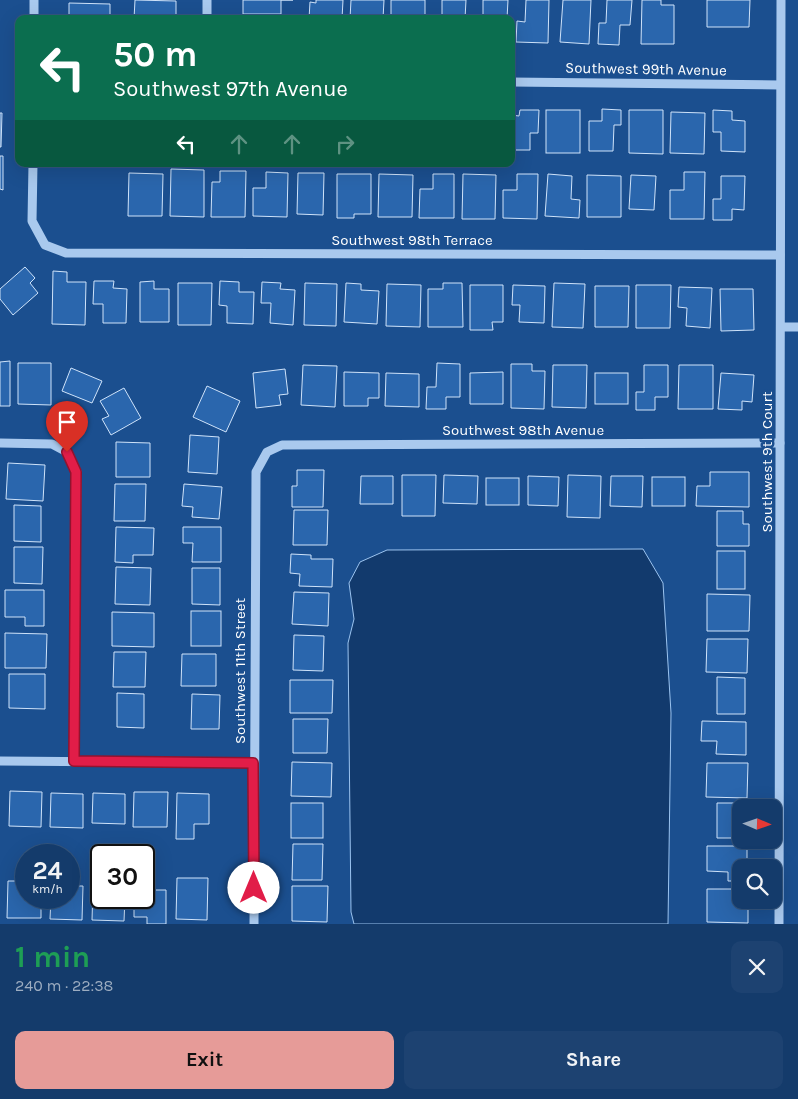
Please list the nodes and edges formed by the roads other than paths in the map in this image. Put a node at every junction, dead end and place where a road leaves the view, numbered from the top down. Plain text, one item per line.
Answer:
1 (34, 0) edge
2 (207, 0) edge
3 (780, 0) edge
4 (34, 15) edge
5 (207, 15) edge
6 (515, 82) edge
7 (780, 85) junction
8 (33, 167) edge
9 (780, 255) junction
10 (781, 327) junction
11 (798, 327) edge
12 (0, 443) edge
13 (780, 443) junction
14 (267, 452) joint
15 (0, 760) edge
16 (74, 761) junction
17 (253, 763) junction
18 (254, 924) edge
19 (778, 924) edge

1 - 4 street
2 - 5 street
3 - 7 street, Southwest 9th Court
6 - 7 street, Southwest 99th Avenue
7 - 9 street, Southwest 9th Court
8 - 9 street, Southwest 98th Terrace
9 - 10 street, Southwest 9th Court
10 - 11 street
10 - 13 street, Southwest 9th Court
12 - 16 street
13 - 14 street, Southwest 98th Avenue
13 - 19 street, Southwest 9th Court
14 - 17 street, Southwest 11th Street
15 - 16 street
16 - 17 street
17 - 18 street, Southwest 11th Street

